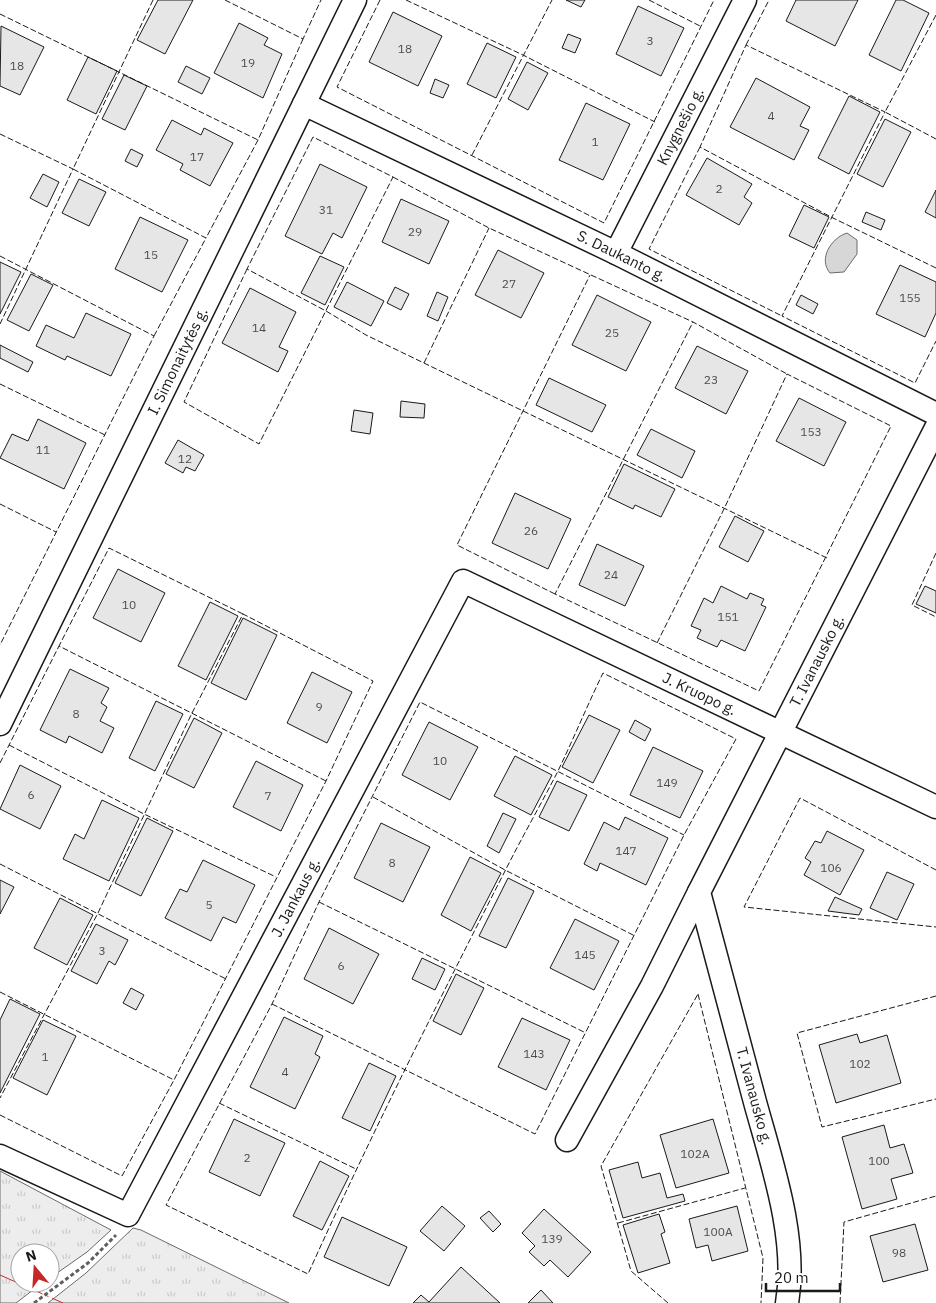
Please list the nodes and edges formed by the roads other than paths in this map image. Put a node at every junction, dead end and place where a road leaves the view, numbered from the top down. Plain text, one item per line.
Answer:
1 (355, 0) edge
2 (745, 0) edge
3 (304, 104) junction
4 (616, 253) junction
5 (936, 414) edge
6 (936, 428) edge
7 (463, 581) joint
8 (0, 724) edge
9 (780, 731) junction
10 (936, 807) edge
11 (699, 892) junction
12 (567, 1140) dead end
13 (0, 1156) edge
14 (788, 1303) edge

1 - 3 street, I. Simonaitytės g.
2 - 4 street, Knygnešio g.
3 - 4 street, S. Daukanto g.
3 - 8 street, I. Simonaitytės g.
4 - 5 street, S. Daukanto g.
6 - 9 street, T. Ivanausko g.
7 - 9 street, J. Kruopo g.
7 - 13 street, J. Jankaus g.
9 - 10 street, J. Kruopo g.
9 - 11 street, T. Ivanausko g.
11 - 12 street, T. Ivanausko g.
11 - 14 street, T. Ivanausko g.

